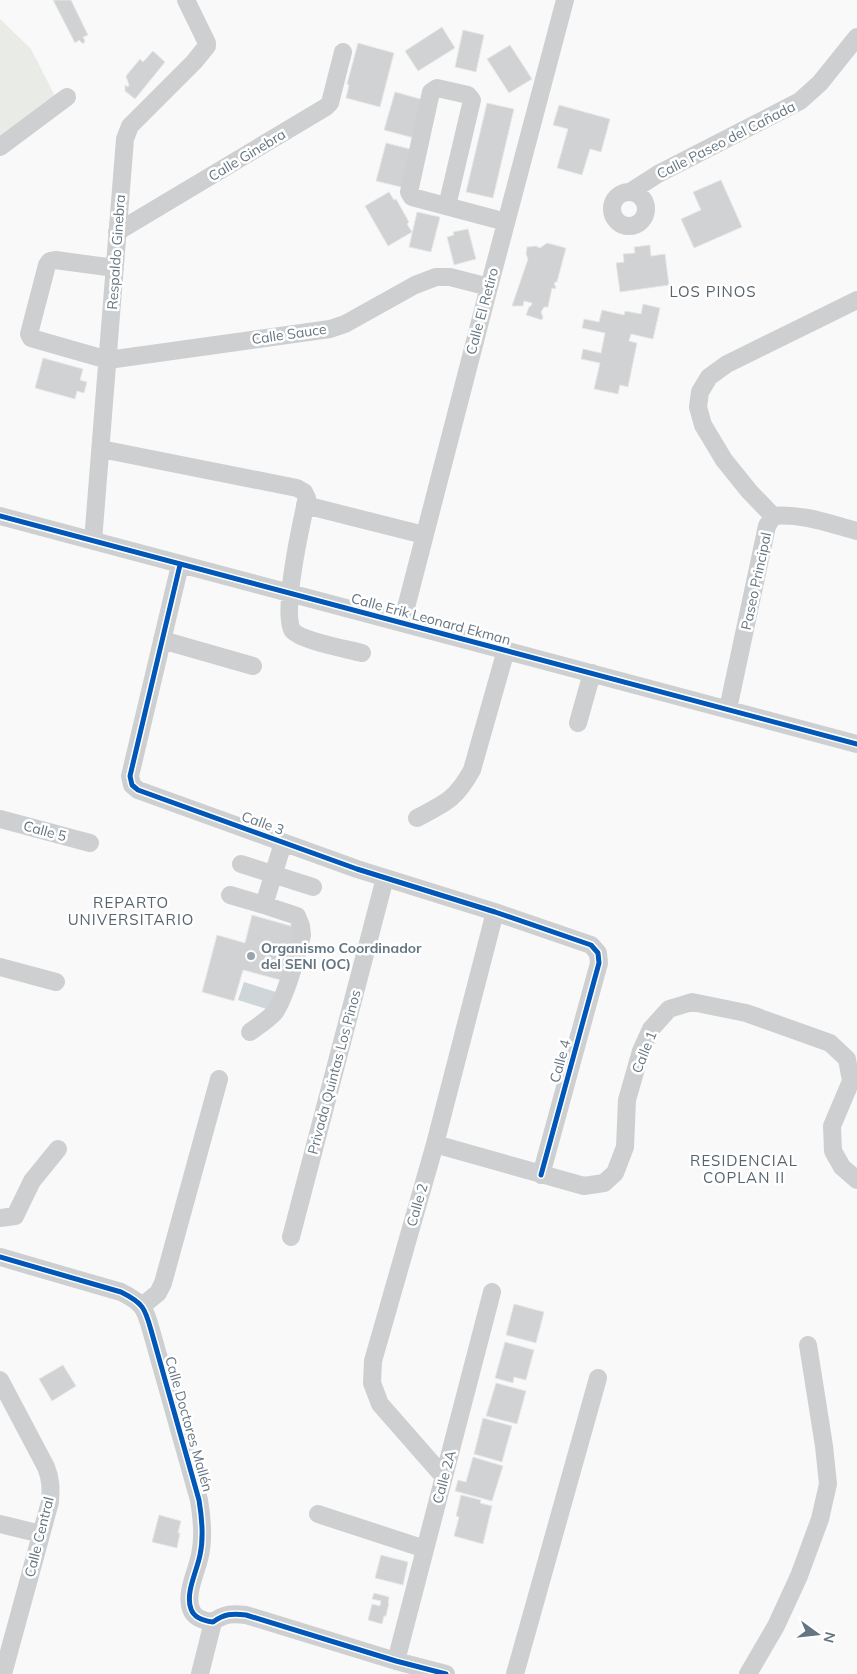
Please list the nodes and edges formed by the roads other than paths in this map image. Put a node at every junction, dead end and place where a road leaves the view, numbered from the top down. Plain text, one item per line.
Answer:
1 (186, 0) edge
2 (566, 0) edge
3 (857, 37) edge
4 (343, 52) dead end
5 (67, 97) dead end
6 (0, 147) edge
7 (630, 192) dead end
8 (448, 206) junction
9 (506, 222) junction
10 (117, 232) junction
11 (115, 268) junction
12 (488, 287) junction
13 (857, 300) edge
14 (108, 360) junction
15 (101, 449) junction
16 (305, 499) junction
17 (0, 516) edge
18 (773, 516) junction
19 (857, 531) edge
20 (424, 535) junction
21 (93, 541) junction
22 (180, 565) junction
23 (289, 594) junction
24 (402, 623) junction
25 (162, 640) junction
26 (506, 650) junction
27 (362, 653) dead end
28 (253, 666) dead end
29 (592, 673) junction
30 (728, 709) junction
31 (578, 723) dead end
32 (857, 744) edge
33 (417, 818) dead end
34 (0, 819) edge
35 (90, 843) dead end
36 (283, 843) junction
37 (241, 864) dead end
38 (273, 875) junction
39 (385, 878) junction
40 (313, 887) dead end
41 (230, 895) dead end
42 (264, 905) junction
43 (495, 912) junction
44 (598, 953) joint
45 (1, 970) edge
46 (56, 982) dead end
47 (250, 1032) dead end
48 (219, 1079) dead end
49 (435, 1144) junction
50 (58, 1149) dead end
51 (541, 1175) junction
52 (857, 1180) edge
53 (0, 1218) edge
54 (291, 1237) dead end
55 (0, 1257) edge
56 (492, 1292) dead end
57 (142, 1306) junction
58 (808, 1345) dead end
59 (598, 1378) dead end
60 (0, 1380) edge
61 (444, 1477) junction
62 (318, 1514) dead end
63 (0, 1524) edge
64 (41, 1534) junction
65 (425, 1549) junction
66 (213, 1622) junction
67 (396, 1661) junction
68 (3, 1674) edge
69 (200, 1674) edge
70 (446, 1674) edge
71 (515, 1674) edge
72 (748, 1674) edge

1 - 10 street, Respaldo Ginebra
2 - 9 street, Calle El Retiro
3 - 7 street, Calle Paseo del Cañada
4 - 10 street, Calle Ginebra
5 - 6 street
8 - 8 street
8 - 9 street
9 - 12 street, Calle El Retiro
10 - 11 street, Respaldo Ginebra
11 - 14 street, Respaldo Ginebra
11 - 14 street
12 - 14 street, Calle Sauce
12 - 20 street, Calle El Retiro
13 - 18 street, Paseo Principal
14 - 15 street, Respaldo Ginebra
15 - 16 street
15 - 21 street, Respaldo Ginebra
16 - 20 street
16 - 23 street
17 - 21 street, Calle Erik Leonard Ekman
18 - 19 street
18 - 30 street, Paseo Principal
20 - 24 street, Calle El Retiro
21 - 22 street, Calle Erik Leonard Ekman
22 - 23 street, Calle Erik Leonard Ekman
22 - 25 street, Calle 3
23 - 24 street, Calle Erik Leonard Ekman
23 - 27 street
24 - 26 street, Calle Erik Leonard Ekman
25 - 28 street
25 - 36 street, Calle 3
26 - 29 street, Calle Erik Leonard Ekman
26 - 33 street
29 - 30 street, Calle Erik Leonard Ekman
29 - 31 street
30 - 32 street, Calle Erik Leonard Ekman
34 - 35 street, Calle 5
36 - 38 street
36 - 39 street, Calle 3
37 - 38 street
38 - 40 street
38 - 42 street
39 - 43 street, Calle 3
39 - 54 street, Privada Quintas Los Pinos
41 - 42 street
42 - 47 street
43 - 44 street, Calle 3
43 - 49 street, Calle 2
44 - 51 street, Calle 4
45 - 46 street
48 - 57 street
49 - 51 street, Calle 1
49 - 61 street, Calle 2
50 - 53 street
51 - 52 street, Calle 1
55 - 57 street
56 - 61 street, Calle 2A
57 - 66 street, Calle Doctores Mallén
58 - 72 street
59 - 71 street
60 - 64 street, Calle Central
61 - 65 street, Calle 2A
62 - 65 street
63 - 64 street
64 - 68 street, Calle Central
65 - 67 street, Calle 2A
66 - 67 street
66 - 69 street
67 - 70 street

